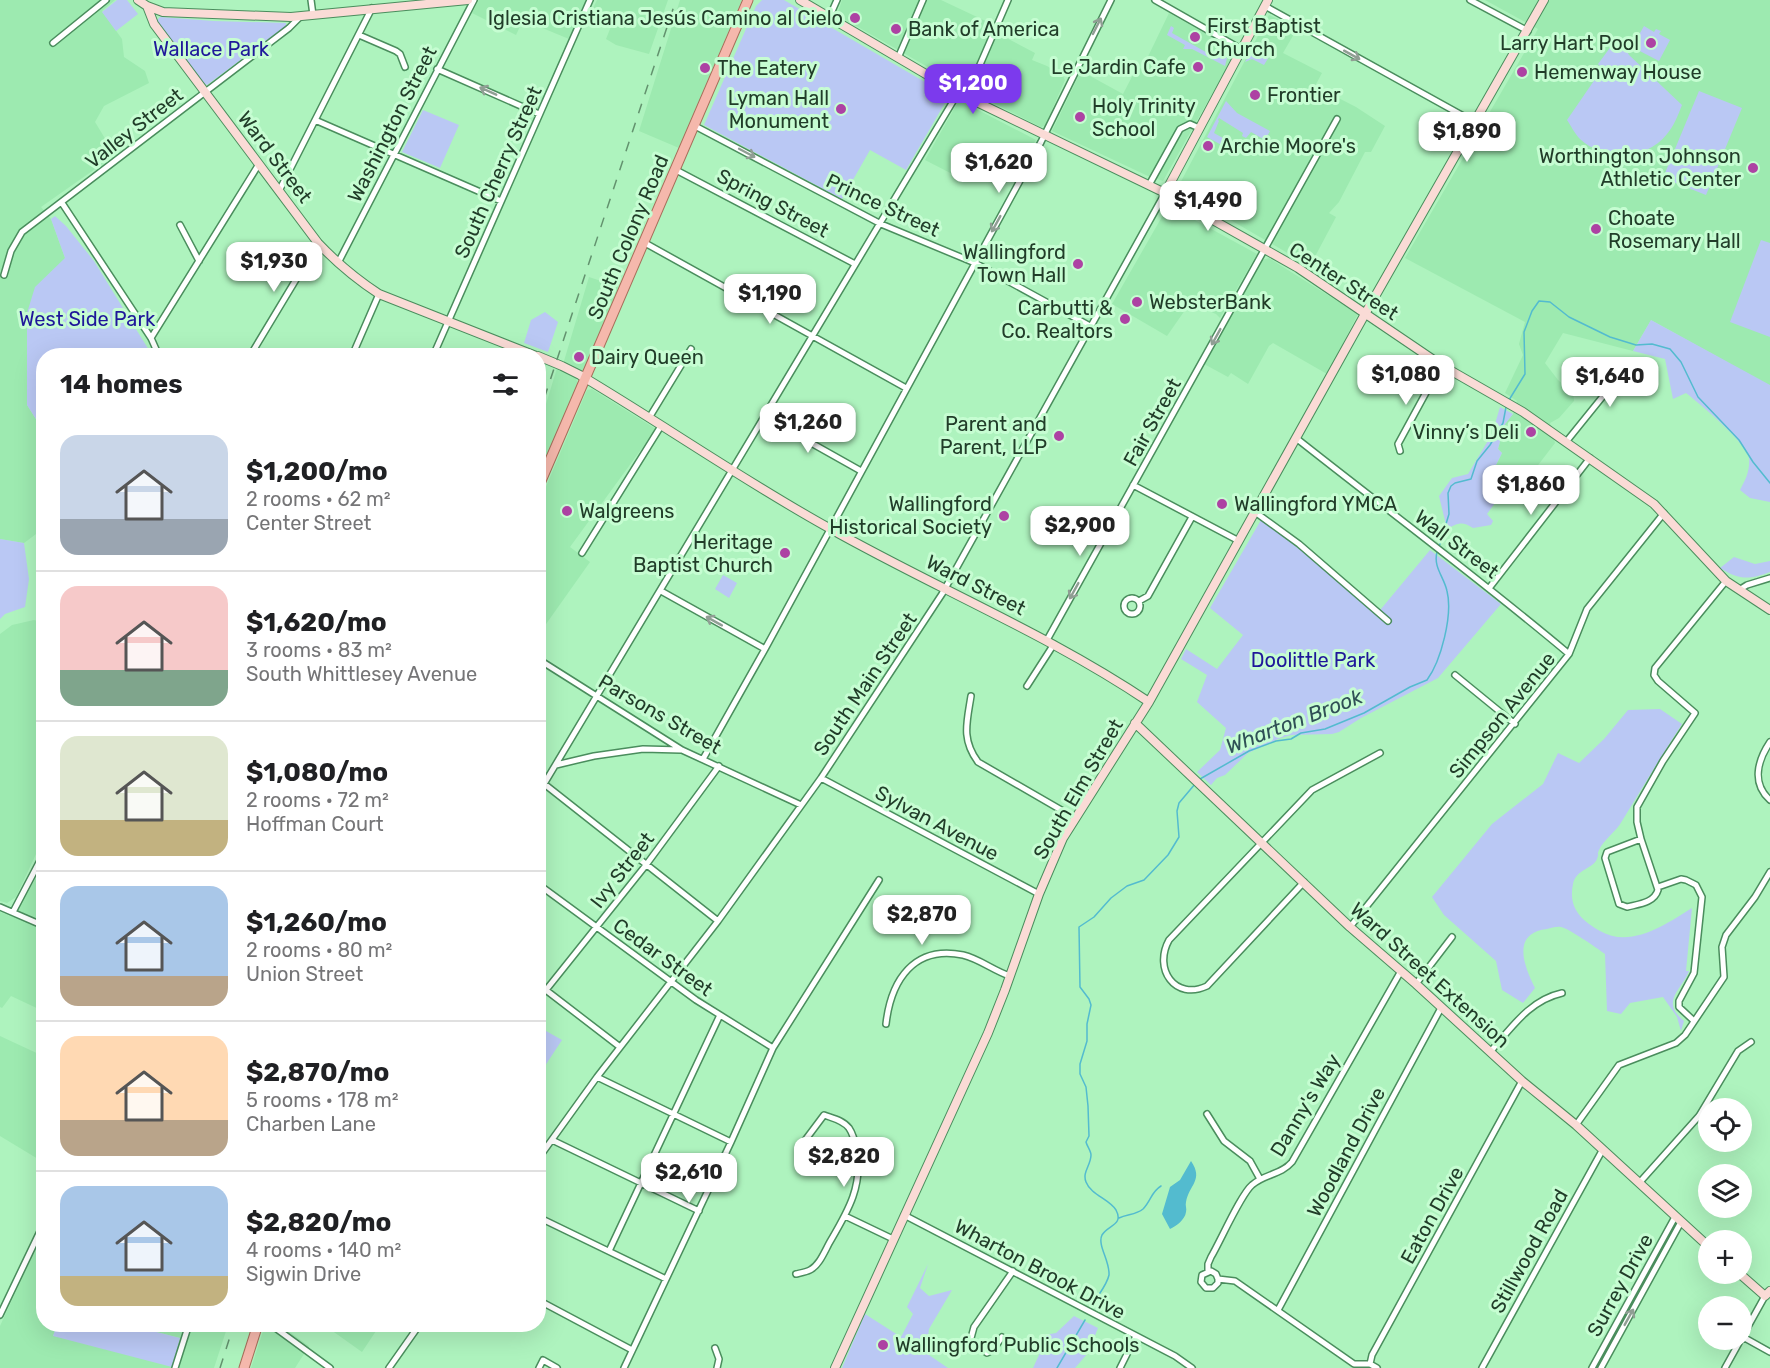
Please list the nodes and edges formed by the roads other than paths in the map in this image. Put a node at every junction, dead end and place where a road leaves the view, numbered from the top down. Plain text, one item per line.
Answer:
1 (106, 0) edge
2 (138, 0) edge
3 (311, 0) edge
4 (468, 0) edge
5 (474, 0) edge
6 (590, 0) edge
7 (748, 0) edge
8 (800, 0) edge
9 (837, 0) edge
10 (923, 0) edge
11 (1008, 0) edge
12 (1111, 0) edge
13 (1155, 0) edge
14 (1470, 0) edge
15 (1544, 0) edge
16 (423, 2) edge
17 (1266, 3) edge
18 (147, 6) junction
19 (372, 8) junction
20 (313, 15) junction
21 (301, 16) junction
22 (829, 18) junction
23 (1528, 31) junction
24 (359, 34) junction
25 (53, 43) dead end
26 (1241, 49) junction
27 (898, 58) junction
28 (405, 67) dead end
29 (437, 69) junction
30 (205, 92) junction
31 (958, 93) junction
32 (966, 97) junction
33 (539, 114) junction
34 (1337, 119) dead end
35 (315, 120) junction
36 (1476, 123) junction
37 (695, 126) junction
38 (1199, 128) junction
39 (1044, 135) junction
40 (394, 154) junction
41 (260, 164) junction
42 (676, 170) junction
43 (1149, 185) junction
44 (279, 191) junction
45 (1165, 193) junction
46 (501, 201) junction
47 (62, 203) junction
48 (881, 224) junction
49 (180, 225) dead end
50 (318, 243) junction
51 (645, 243) junction
52 (1264, 249) junction
53 (199, 261) junction
54 (338, 263) junction
55 (975, 263) junction
56 (855, 264) junction
57 (4, 275) dead end
58 (379, 294) junction
59 (1365, 314) junction
60 (449, 322) junction
61 (1090, 326) junction
62 (814, 336) junction
63 (151, 338) junction
64 (155, 348) edge
65 (255, 348) edge
66 (355, 348) edge
67 (437, 348) edge
68 (516, 348) edge
69 (691, 349) dead end
70 (546, 360) edge
71 (1629, 364) dead end
72 (1441, 365) junction
73 (586, 379) junction
74 (906, 388) junction
75 (765, 417) junction
76 (649, 418) junction
77 (661, 426) junction
78 (1296, 438) junction
79 (1566, 442) junction
80 (1400, 451) dead end
81 (1590, 458) junction
82 (546, 470) edge
83 (732, 471) junction
84 (861, 471) junction
85 (1133, 485) junction
86 (1255, 512) junction
87 (1664, 513) junction
88 (1192, 517) junction
89 (830, 529) junction
90 (1239, 541) junction
91 (582, 553) dead end
92 (1770, 578) edge
93 (1726, 581) junction
94 (1490, 587) junction
95 (946, 588) junction
96 (1739, 590) junction
97 (661, 591) junction
98 (1139, 601) dead end
99 (1770, 610) edge
100 (1388, 621) dead end
101 (1050, 642) junction
102 (765, 649) junction
103 (1569, 654) junction
104 (546, 664) edge
105 (1455, 675) dead end
106 (1027, 686) dead end
107 (599, 696) junction
108 (971, 696) dead end
109 (1149, 702) junction
110 (1135, 723) junction
111 (1515, 724) junction
112 (1770, 742) edge
113 (682, 750) junction
114 (1380, 753) dead end
115 (703, 759) junction
116 (556, 765) junction
117 (719, 766) junction
118 (821, 778) junction
119 (546, 782) edge
120 (546, 785) edge
121 (1770, 800) edge
122 (801, 805) junction
123 (1075, 818) junction
124 (1641, 839) junction
125 (1262, 843) junction
126 (646, 865) junction
127 (36, 868) edge
128 (1770, 872) edge
129 (879, 880) dead end
130 (1304, 882) junction
131 (1658, 887) junction
132 (546, 890) edge
133 (1039, 894) junction
134 (0, 907) edge
135 (13, 912) junction
136 (718, 921) junction
137 (36, 922) edge
138 (1350, 927) junction
139 (597, 928) junction
140 (1452, 937) dead end
141 (1401, 970) junction
142 (1010, 976) junction
143 (670, 982) junction
144 (1416, 984) junction
145 (546, 990) joint
146 (1562, 993) dead end
147 (1441, 1008) junction
148 (720, 1015) junction
149 (1694, 1021) junction
150 (886, 1024) dead end
151 (1751, 1042) dead end
152 (620, 1047) junction
153 (774, 1048) junction
154 (1491, 1051) junction
155 (597, 1077) junction
156 (1522, 1081) junction
157 (1207, 1113) dead end
158 (674, 1114) junction
159 (1576, 1125) junction
160 (552, 1140) junction
161 (731, 1142) junction
162 (802, 1143) dead end
163 (546, 1148) edge
164 (1603, 1149) junction
165 (1260, 1179) junction
166 (1640, 1182) junction
167 (642, 1183) junction
168 (699, 1211) junction
169 (904, 1215) junction
170 (845, 1216) junction
171 (1678, 1220) junction
172 (546, 1221) edge
173 (1698, 1237) edge
174 (36, 1239) edge
175 (893, 1239) junction
176 (609, 1251) junction
177 (1013, 1271) junction
178 (1208, 1272) junction
179 (796, 1274) dead end
180 (666, 1279) junction
181 (1218, 1279) junction
182 (1752, 1283) edge
183 (1768, 1294) edge
184 (546, 1304) edge
185 (1278, 1310) junction
186 (0, 1313) edge
187 (1752, 1322) edge
188 (186, 1332) edge
189 (255, 1332) edge
190 (281, 1332) edge
191 (414, 1332) edge
192 (1136, 1336) junction
193 (1002, 1337) dead end
194 (1752, 1342) edge
195 (715, 1348) dead end
196 (632, 1350) junction
197 (1735, 1350) edge
198 (1770, 1352) edge
199 (1370, 1364) junction
200 (175, 1368) edge
201 (244, 1368) edge
202 (330, 1368) edge
203 (389, 1368) edge
204 (539, 1368) edge
205 (557, 1368) edge
206 (624, 1368) edge
207 (717, 1368) edge
208 (835, 1368) edge
209 (1120, 1368) edge
210 (1192, 1368) edge
211 (1377, 1368) edge
212 (1482, 1368) edge
213 (1592, 1368) edge
214 (1601, 1368) edge
215 (1725, 1368) edge

1 - 25 street
2 - 18 main road
3 - 20 street
4 - 16 main road
5 - 29 street, Washington Street
6 - 33 street, South Cherry Street
7 - 37 main road, South Colony Road
8 - 22 main road, Center Street
9 - 22 street
10 - 27 street
11 - 32 street
39 -> 12 street
13 - 26 street
14 - 23 street
15 - 23 main road, South Elm Street
16 - 19 main road
17 - 26 main road
17 -> 36 street
18 - 21 main road
18 - 30 main road, Ward Street
19 - 20 main road
19 - 24 street
20 - 21 main road
21 - 30 street, Valley Street
22 - 27 main road, Center Street
23 - 36 main road, South Elm Street
24 - 28 street
24 - 35 street
26 - 38 main road
27 - 31 main road, Center Street
33 -> 29 street
29 - 40 street, Washington Street
30 - 41 main road, Ward Street
30 - 47 street, Valley Street
31 - 32 main road, Center Street
31 - 48 street
32 - 39 main road, Center Street
33 - 46 street, South Cherry Street
34 - 52 street, Fair Street
35 - 40 street
35 - 44 street
36 - 59 main road, South Elm Street
37 - 42 main road, South Colony Road
37 -> 48 street, Prince Street
38 - 43 street
38 - 45 main road
39 - 43 main road, Center Street
39 -> 55 street
40 - 46 street
40 - 54 street, Washington Street
41 - 44 main road, Ward Street
41 - 53 street
42 - 51 main road, South Colony Road
42 - 56 street, Spring Street
43 - 45 main road, Center Street
44 - 50 main road, Ward Street
45 - 52 main road, Center Street
45 - 61 street, South Main Street
46 - 60 street, South Cherry Street
47 - 57 street, Valley Street
47 - 63 street
48 - 55 street, Prince Street
48 - 56 street
49 - 53 street
50 - 54 main road, Ward Street
50 - 65 street
51 - 62 street
51 - 73 main road, South Colony Road
52 - 59 main road, Center Street
52 -> 85 street, Fair Street
53 - 63 street
54 - 58 main road, Ward Street
55 - 61 street, Prince Street
55 - 74 street
56 - 62 street
58 - 60 main road, Ward Street
58 - 66 street
59 - 72 main road, Center Street
59 - 78 main road, South Elm Street
60 - 67 street, South Cherry Street
60 - 68 main road, Ward Street
61 - 95 street, South Main Street
62 - 74 street
62 - 75 street
63 - 64 street
69 - 76 street
70 - 73 main road, Ward Street
71 - 79 street
72 - 79 main road, Center Street
72 - 80 street
73 - 76 main road, Ward Street
73 - 82 main road, South Colony Road
74 - 84 street
75 - 83 street
75 - 84 street
76 - 77 main road, Ward Street
77 - 83 main road, Ward Street
77 - 91 street
78 - 86 main road, South Elm Street
78 - 94 street, Wall Street
79 - 81 main road, Center Street
81 - 87 main road, Center Street
81 - 94 street
83 - 89 main road, Ward Street
83 - 97 street
84 - 89 street
85 - 88 street
85 -> 101 street, Fair Street
86 - 90 main road, South Elm Street
86 - 100 street
87 - 93 main road, Center Street
87 - 103 street, Simpson Avenue
88 - 90 street
88 - 98 street
89 - 95 main road, Ward Street
89 - 102 street
90 - 109 main road, South Elm Street
92 - 96 street
93 - 96 main road, Center Street
93 - 124 street
94 - 103 street, Wall Street
95 - 101 main road, Ward Street
95 - 118 street, South Main Street
96 - 99 main road, Center Street
102 -> 97 street
97 - 107 street
101 - 106 street, Fair Street
101 - 109 main road, Ward Street
102 - 115 street
103 - 111 street, Simpson Avenue
104 - 107 street, Parsons Street
105 - 111 street
107 - 113 street, Parsons Street
107 - 116 street
108 - 123 street
109 - 110 main road, South Elm Street
110 - 123 main road, South Elm Street
110 - 125 main road, Ward Street Extension
111 - 138 street, Simpson Avenue
112 - 121 street
113 - 115 street, Parsons Street
113 - 116 street
114 - 125 street
115 - 117 street, Parsons Street
116 - 119 street
117 - 122 street, Parsons Street
117 - 126 street, Ivy Street
118 - 122 street, South Main Street
118 - 133 street, Sylvan Avenue
120 - 126 street
122 - 136 street, South Main Street
123 - 133 main road, South Elm Street
124 - 131 street
124 - 131 street
125 - 130 main road, Ward Street Extension
125 - 130 street
126 - 136 street
126 - 139 street, Ivy Street
127 - 135 street
128 - 149 street
129 - 153 street
130 - 138 main road, Ward Street Extension
131 - 149 street
132 - 139 street, Cedar Street
133 - 142 main road, South Elm Street
134 - 135 street
135 - 137 street
136 - 143 street, South Main Street
138 - 141 main road, Ward Street Extension
139 - 143 street, Cedar Street
139 - 145 street, Ivy Street
140 - 144 street
141 - 144 main road, Ward Street Extension
141 - 165 street, Danny's Way
142 - 150 street
142 - 169 main road, South Elm Street
143 - 148 street, Cedar Street
143 - 152 street, South Main Street
144 - 147 main road, Ward Street Extension
145 - 152 street
146 - 154 street
147 - 154 main road, Ward Street Extension
147 - 185 street, Woodland Drive
148 - 153 street, Cedar Street
148 - 158 street
149 - 159 street
151 - 166 street
152 - 155 street, South Main Street
153 - 161 street
154 - 156 main road, Ward Street Extension
155 - 158 street
155 - 160 street, South Main Street
156 - 159 main road, Ward Street Extension
156 - 199 street, Eaton Drive
157 - 165 street
158 - 161 street
158 - 167 street
159 - 164 main road, Ward Street Extension
160 - 163 street, South Main Street
160 - 167 street
161 - 168 street
162 - 170 street
164 - 166 main road, Ward Street Extension
164 - 212 street, Stillwood Road
165 - 178 street, Danny's Way
166 - 171 main road, Ward Street Extension
167 - 168 street
167 - 176 street
168 - 180 street
169 - 175 main road, South Elm Street
169 - 177 street, Wharton Brook Drive
170 - 175 street
170 - 179 street
171 - 173 main road, Ward Street Extension
171 - 213 street, Surrey Drive
214 -> 171 street, Surrey Drive
172 - 176 street
174 - 186 street
175 - 208 main road, South Elm Street
176 - 180 street
177 - 192 street, Wharton Brook Drive
177 - 193 street
178 - 181 street
178 - 181 street
180 - 196 street
181 - 185 street
182 - 183 main road
183 - 187 street
184 - 196 street
185 - 199 street
188 - 200 street
189 - 201 main road
190 - 202 street
191 - 203 street
192 - 209 street
192 - 210 street, Wharton Brook Drive
194 - 198 street
195 - 207 street
196 - 206 street
197 - 215 street
199 - 211 street
204 - 205 street

